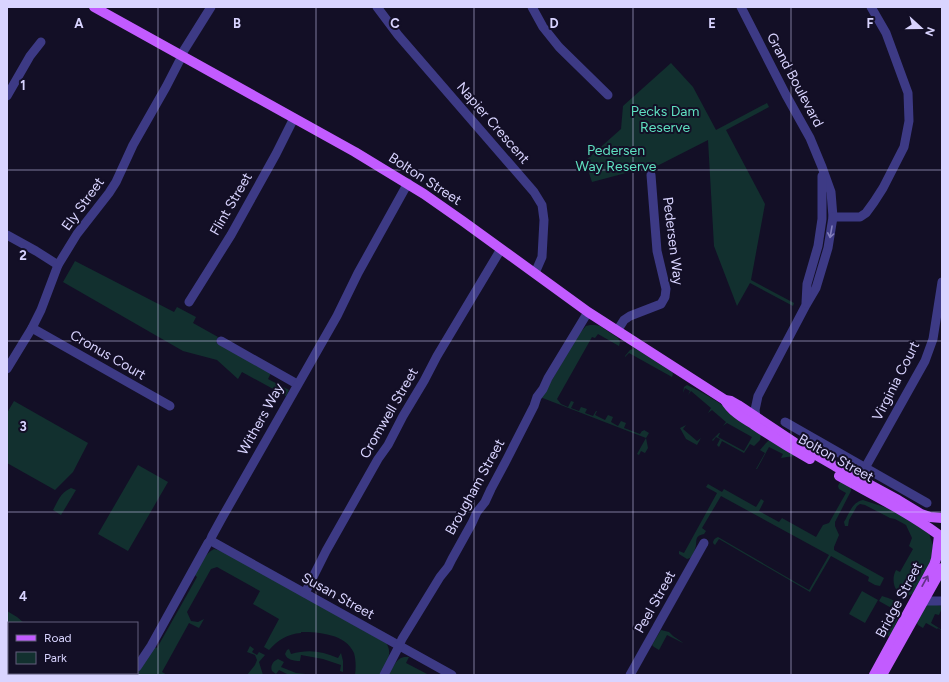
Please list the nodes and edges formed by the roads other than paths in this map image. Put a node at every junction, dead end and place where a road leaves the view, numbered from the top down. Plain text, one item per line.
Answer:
1 (94, 7) edge
2 (211, 7) edge
3 (377, 7) edge
4 (532, 7) edge
5 (741, 7) edge
6 (871, 7) edge
7 (41, 42) dead end
8 (182, 56) junction
9 (7, 96) edge
10 (608, 96) dead end
11 (294, 118) junction
12 (822, 166) junction
13 (651, 175) dead end
14 (408, 184) junction
15 (834, 217) junction
16 (7, 235) edge
17 (501, 249) junction
18 (58, 265) junction
19 (535, 273) junction
20 (942, 282) edge
21 (189, 302) dead end
22 (806, 305) junction
23 (588, 312) junction
24 (32, 328) junction
25 (617, 331) junction
26 (221, 341) dead end
27 (7, 369) edge
28 (297, 384) junction
29 (758, 396) junction
30 (170, 406) dead end
31 (746, 415) junction
32 (756, 417) junction
33 (785, 422) dead end
34 (865, 468) junction
35 (858, 483) junction
36 (927, 503) dead end
37 (942, 518) edge
38 (942, 523) edge
39 (940, 538) edge
40 (210, 541) junction
41 (704, 543) dead end
42 (942, 568) edge
43 (932, 588) junction
44 (305, 593) junction
45 (924, 601) junction
46 (942, 601) edge
47 (399, 646) junction
48 (138, 667) edge
49 (384, 675) edge
50 (452, 675) edge
51 (630, 675) edge
52 (874, 675) edge
53 (882, 675) edge

1 - 8 main road, Bolton Street
2 - 8 street, Ely Street
3 - 19 street, Napier Crescent
4 - 10 street
5 - 12 street, Grand Boulevard
6 - 15 street
7 - 9 street
8 - 11 main road, Bolton Street
8 - 18 street, Ely Street
11 - 14 main road, Bolton Street
11 - 21 street, Flint Street
12 - 15 street, Grand Boulevard
12 - 22 street, Grand Boulevard
13 - 25 street, Pedersen Way
14 - 17 main road, Bolton Street
14 - 28 street, Withers Way
15 -> 22 street, Grand Boulevard
16 - 18 street
17 - 19 main road, Bolton Street
17 - 44 street, Cromwell Street
18 - 24 street, Ely Street
19 - 23 main road, Bolton Street
20 - 34 street, Virginia Court
22 - 29 street, Grand Boulevard
23 - 25 main road, Bolton Street
23 - 47 street, Brougham Street
24 - 27 street, Ely Street
24 - 30 street, Cronus Court
25 - 31 main road, Bolton Street
26 - 28 street
28 - 40 street, Withers Way
29 - 31 street, Grand Boulevard
29 - 32 street, Grand Boulevard
31 - 32 main road, Bolton Street
31 - 35 main road, Bolton Street
32 - 35 main road, Bolton Street
33 - 34 street, Bolton Street
34 - 35 street, Virginia Court
34 - 36 street, Bolton Street
35 - 37 main road, Bolton Street
35 - 39 main road, Bolton Street
38 - 39 main road, Bridge Street
52 -> 39 main road, Bridge Street
40 - 44 street, Susan Street
40 - 48 street, Withers Way
41 - 51 street, Peel Street
42 - 43 main road, Bridge Street
43 - 45 main road, Bridge Street
43 - 46 street
44 - 47 street, Susan Street
45 - 46 street
45 - 53 main road, Bridge Street
47 - 49 street, Brougham Street
47 - 50 street, Susan Street

